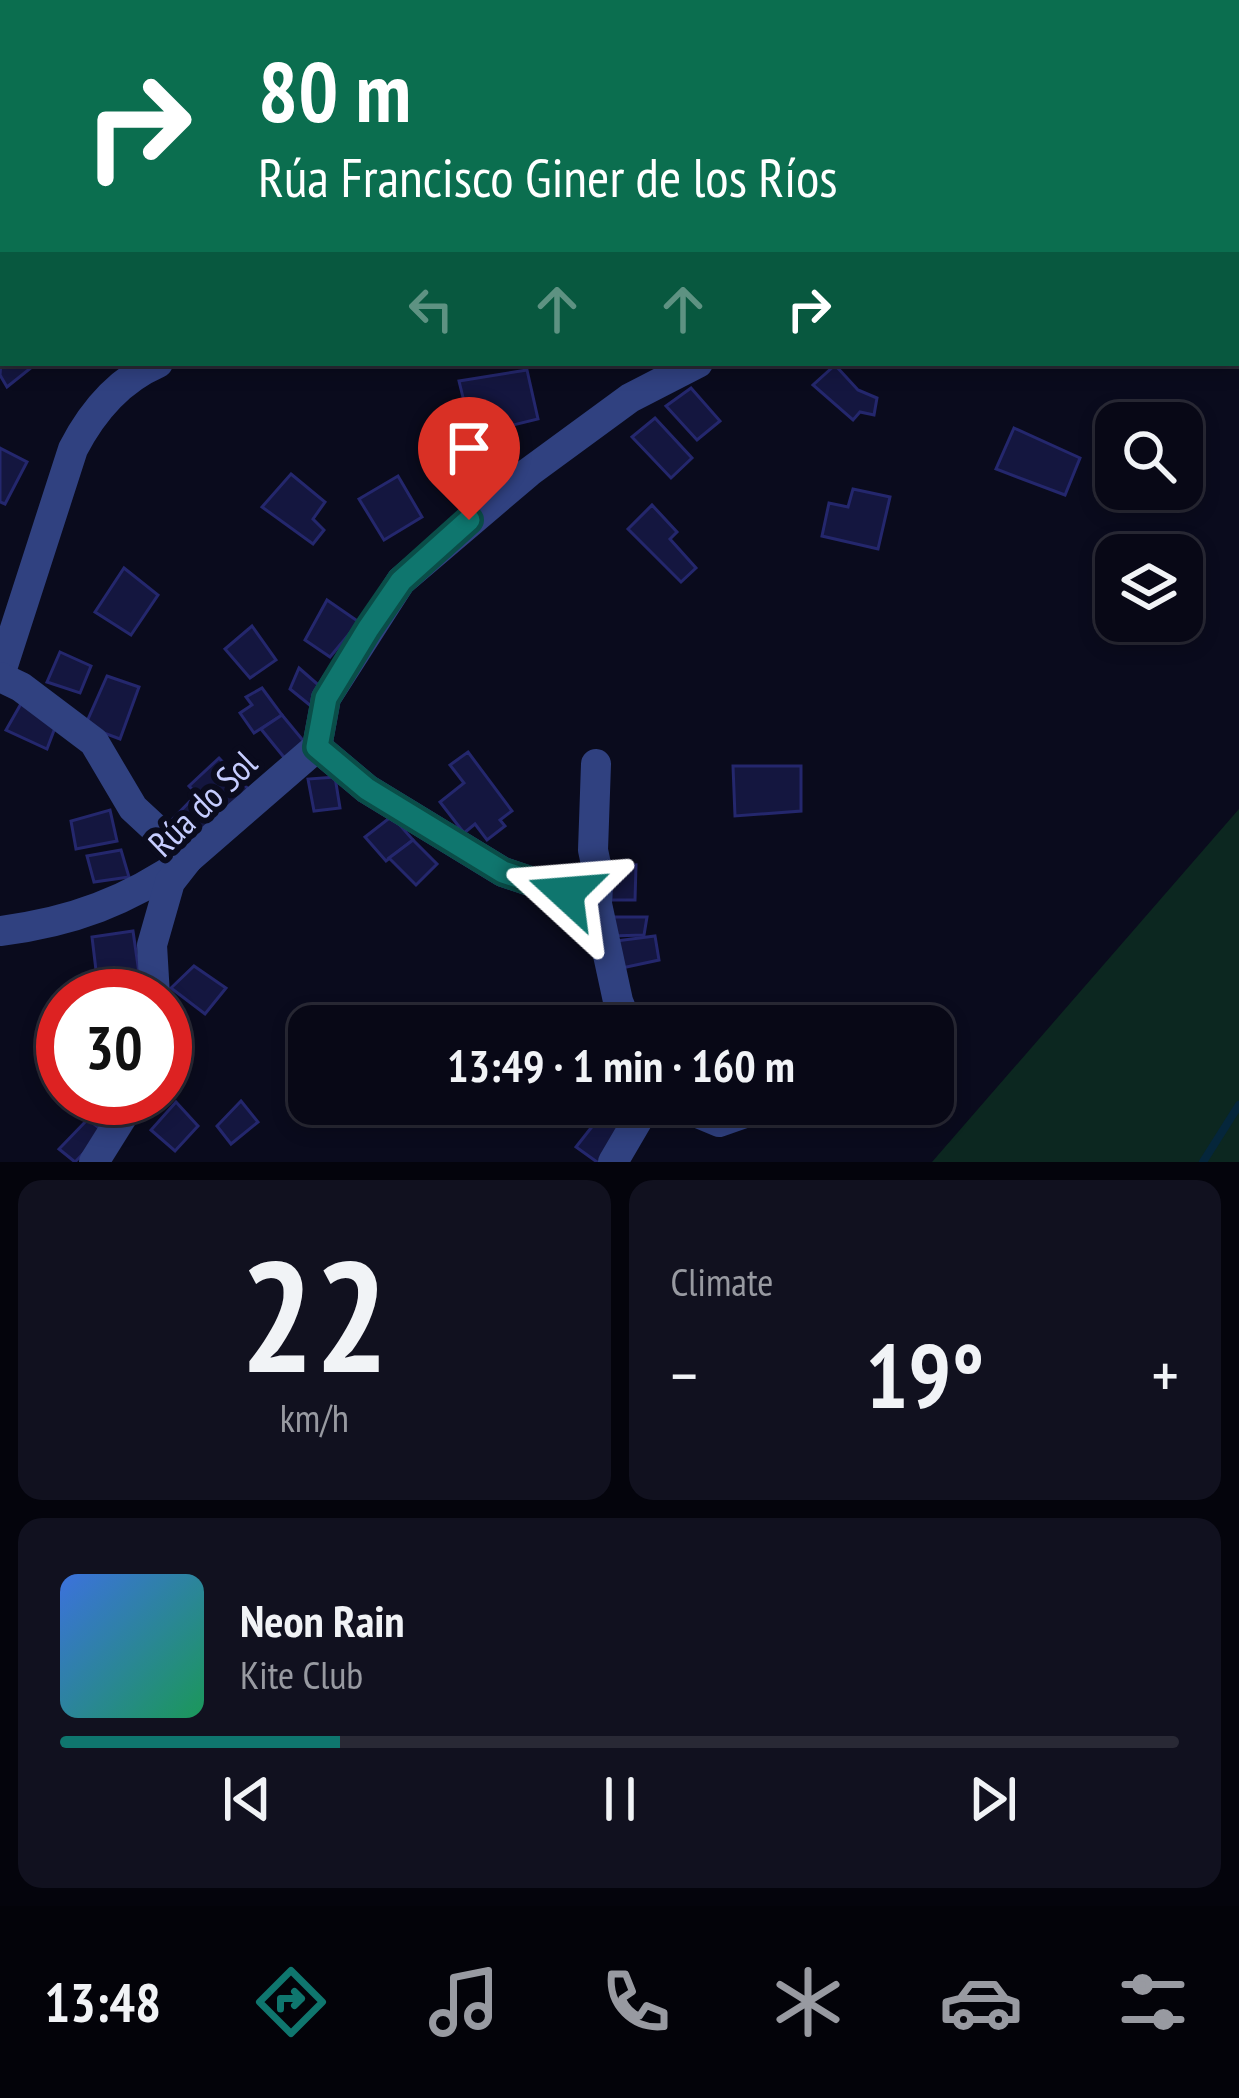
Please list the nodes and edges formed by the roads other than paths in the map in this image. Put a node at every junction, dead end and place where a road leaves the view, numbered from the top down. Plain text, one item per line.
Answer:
1 (153, 366) edge
2 (693, 366) edge
3 (2, 665) edge
4 (317, 747) junction
5 (596, 764) dead end
6 (188, 859) junction
7 (597, 904) junction
8 (0, 931) edge
9 (153, 969) edge
10 (620, 1005) edge
11 (117, 1125) edge
12 (634, 1125) edge
13 (94, 1162) edge
14 (613, 1162) edge

1 - 3 street
2 - 4 street
3 - 6 street
4 - 6 street, Rúa do Sol
4 - 7 street
5 - 7 street
6 - 8 street
6 - 9 street, Rúa do Sol
7 - 10 street
11 - 13 street
12 - 14 street

